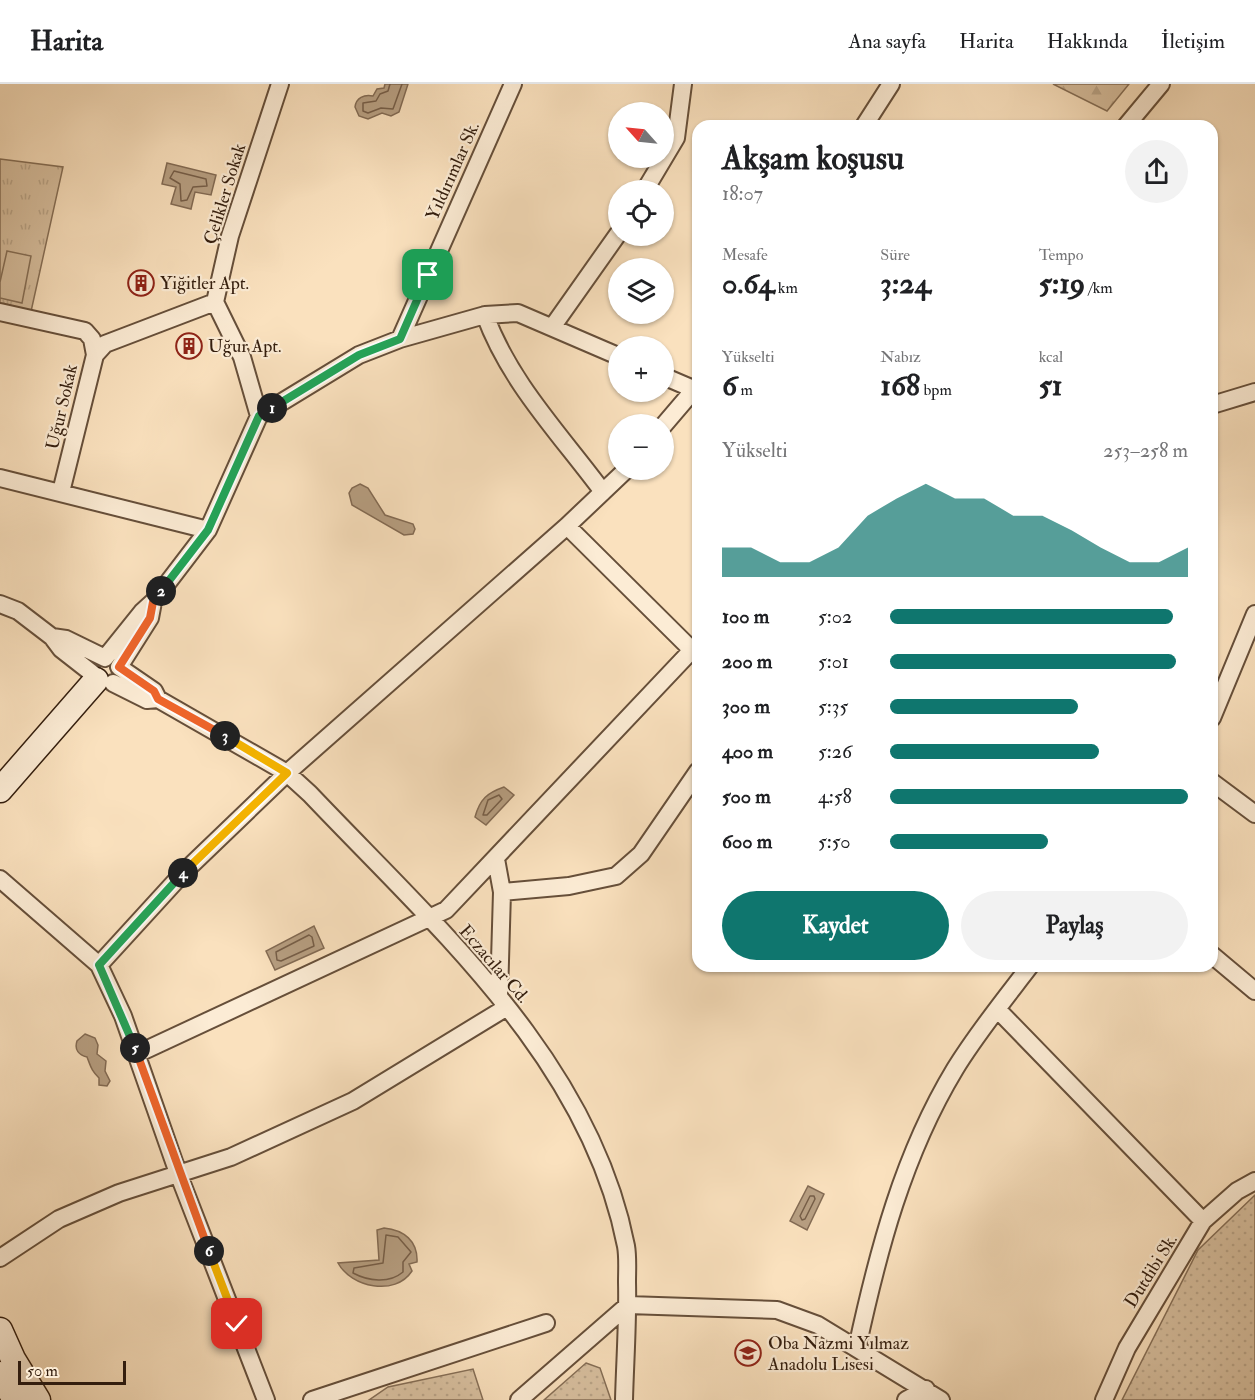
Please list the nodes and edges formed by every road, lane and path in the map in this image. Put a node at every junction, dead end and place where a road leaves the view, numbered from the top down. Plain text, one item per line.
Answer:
1 (280, 84) edge
2 (513, 84) edge
3 (683, 84) edge
4 (891, 84) edge
5 (1161, 84) edge
6 (868, 120) edge
7 (1131, 120) edge
8 (651, 180) edge
9 (610, 246) edge
10 (215, 302) junction
11 (0, 312) edge
12 (485, 315) junction
13 (553, 326) junction
14 (400, 339) junction
15 (608, 351) edge
16 (95, 355) junction
17 (674, 380) edge
18 (692, 387) edge
19 (1255, 392) edge
20 (692, 393) edge
21 (1218, 403) edge
22 (673, 414) edge
23 (259, 416) junction
24 (0, 478) edge
25 (616, 480) edge
26 (61, 492) junction
27 (603, 492) junction
28 (567, 526) junction
29 (208, 530) junction
30 (0, 604) edge
31 (1255, 614) edge
32 (692, 650) edge
33 (692, 656) edge
34 (105, 673) junction
35 (1218, 703) edge
36 (287, 773) junction
37 (692, 780) edge
38 (1218, 786) edge
39 (0, 790) edge
40 (1255, 814) edge
41 (495, 859) junction
42 (0, 879) edge
43 (502, 892) junction
44 (429, 920) junction
45 (1218, 960) edge
46 (99, 965) junction
47 (1025, 972) edge
48 (1255, 991) edge
49 (503, 1001) junction
50 (997, 1009) junction
51 (137, 1054) junction
52 (178, 1173) junction
53 (1255, 1181) edge
54 (1203, 1221) junction
55 (0, 1257) edge
56 (628, 1305) junction
57 (546, 1323) dead end
58 (0, 1330) edge
59 (857, 1348) junction
60 (0, 1374) edge
61 (926, 1389) junction
62 (15, 1400) edge
63 (38, 1400) edge
64 (266, 1400) edge
65 (312, 1400) edge
66 (519, 1400) edge
67 (624, 1400) edge
68 (906, 1400) edge
69 (941, 1400) edge
70 (1104, 1400) edge

1 - 10 street, Çelikler Sokak
2 - 14 street, Yıldırımlar Sk.
3 - 8 street
4 - 6 street
5 - 7 street
9 - 13 street
10 - 16 street, Uğur Sokak
10 - 23 street
11 - 16 street
12 - 13 street
12 - 14 street
12 - 27 street
13 - 15 street
14 - 23 street
16 - 26 street, Uğur Sokak
17 - 18 street
19 - 21 street
20 - 22 street
23 - 29 street
24 - 26 street
25 - 27 street
26 - 29 street
27 - 28 street
28 - 32 street
28 - 36 street
29 - 34 street
30 - 34 street, Eczacılar Cd.
31 - 35 street
33 - 41 street
34 - 36 street, Eczacılar Cd.
34 - 39 street
36 - 44 street, Eczacılar Cd.
36 - 46 street
37 - 43 street
38 - 40 street
41 - 43 street
41 - 44 street
42 - 46 street
43 - 49 street
44 - 49 street, Eczacılar Cd.
44 - 51 street
45 - 48 street
46 - 51 street
47 - 50 street
49 - 52 street
49 - 56 street, Eczacılar Cd.
50 - 54 street
50 - 59 street
51 - 52 street
52 - 55 street
52 - 64 street
53 - 54 street, Dutdibi Sk.
54 - 70 street, Dutdibi Sk.
56 - 59 street
56 - 66 street
56 - 67 street, Eczacılar Cd.
57 - 65 street
58 - 63 street
59 - 61 street
60 - 62 street
61 - 68 street
61 - 69 street

